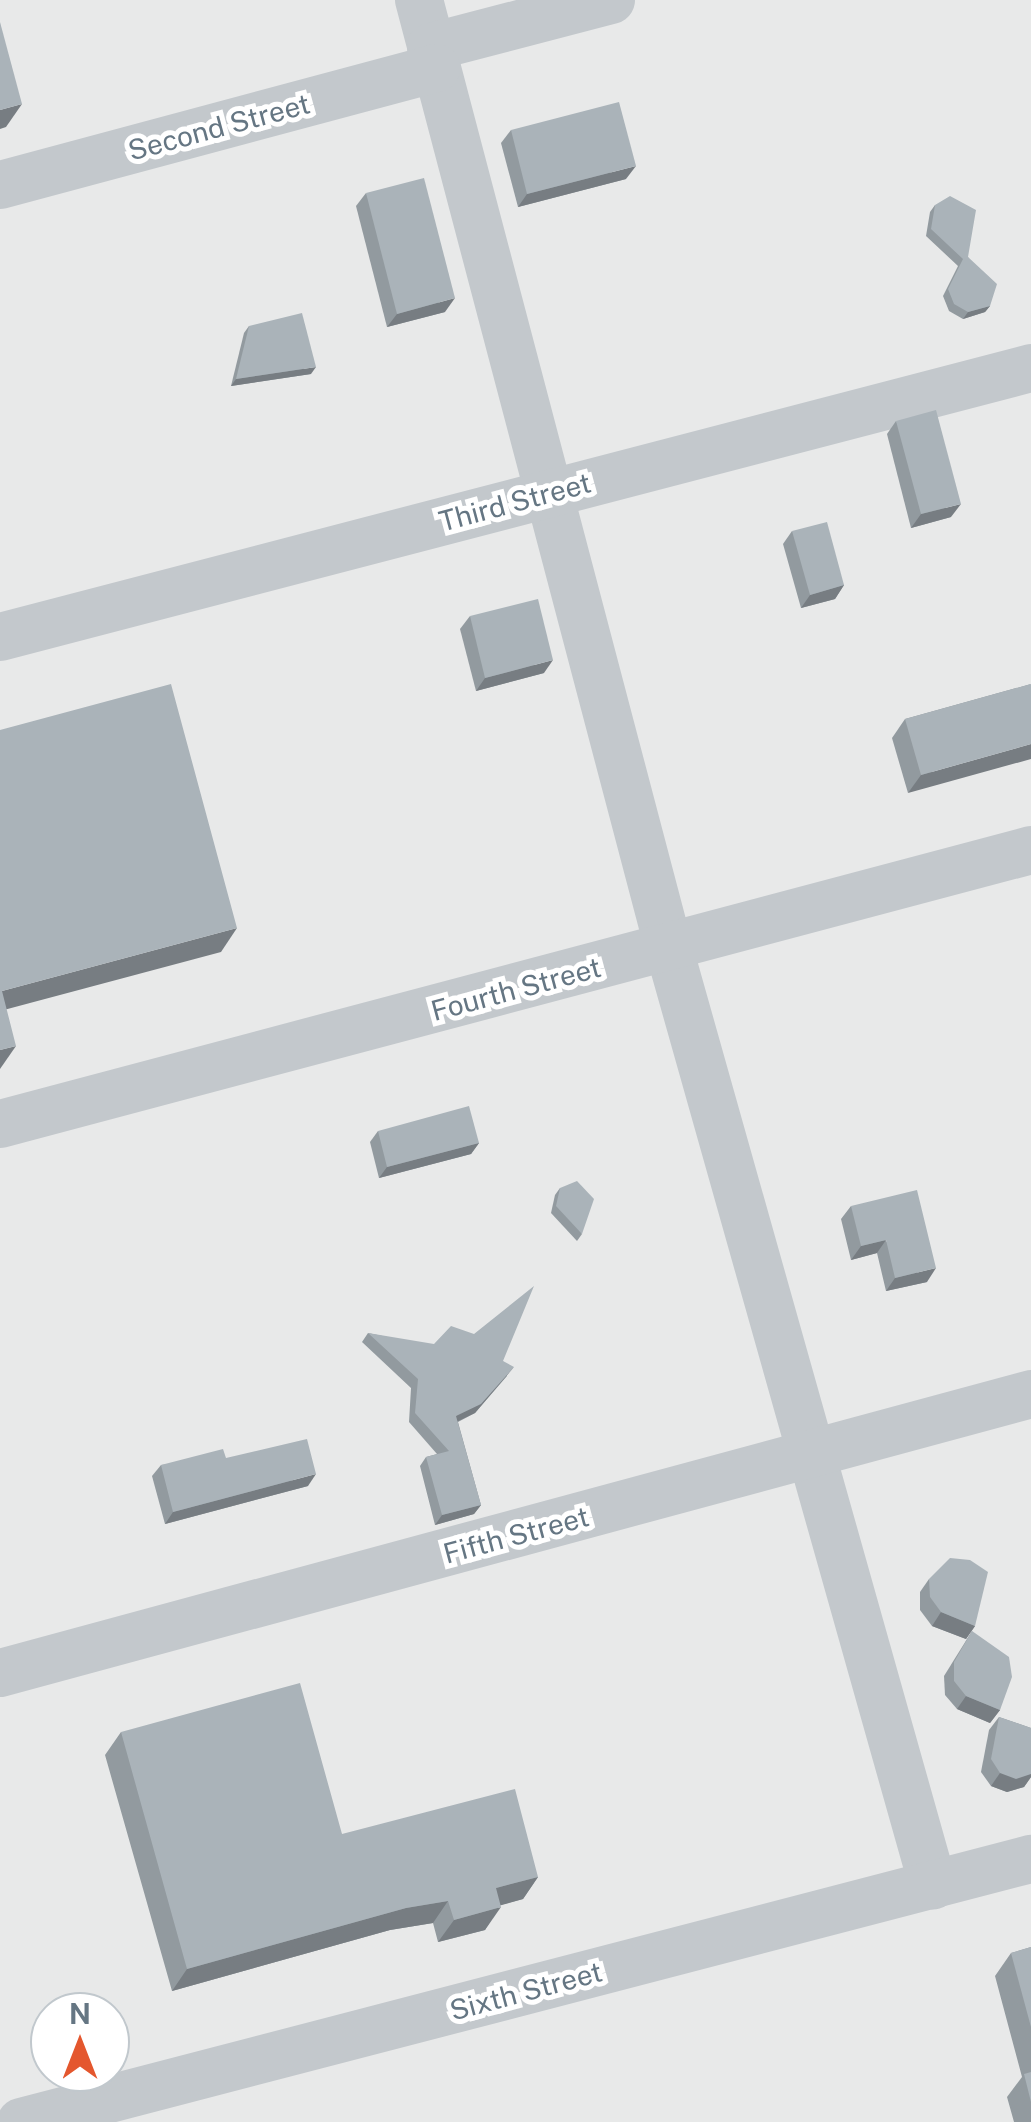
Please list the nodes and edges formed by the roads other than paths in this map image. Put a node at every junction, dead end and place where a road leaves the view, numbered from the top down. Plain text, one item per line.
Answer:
1 (419, 0) edge
2 (611, 0) edge
3 (434, 57) junction
4 (0, 185) edge
5 (1031, 368) edge
6 (553, 492) junction
7 (0, 637) edge
8 (1031, 850) edge
9 (669, 948) junction
10 (0, 1124) edge
11 (1031, 1394) edge
12 (810, 1457) junction
13 (0, 1673) edge
14 (1031, 1858) edge
15 (933, 1885) junction
16 (21, 2122) edge

1 - 3 lane
2 - 3 lane, Second Street
3 - 4 lane, Second Street
3 - 6 lane
5 - 6 lane, Third Street
6 - 7 lane, Third Street
6 - 9 lane
8 - 9 lane, Fourth Street
9 - 10 lane, Fourth Street
9 - 12 lane
11 - 12 lane, Fifth Street
12 - 13 lane, Fifth Street
12 - 15 lane
14 - 15 lane, Sixth Street
15 - 16 lane, Sixth Street

